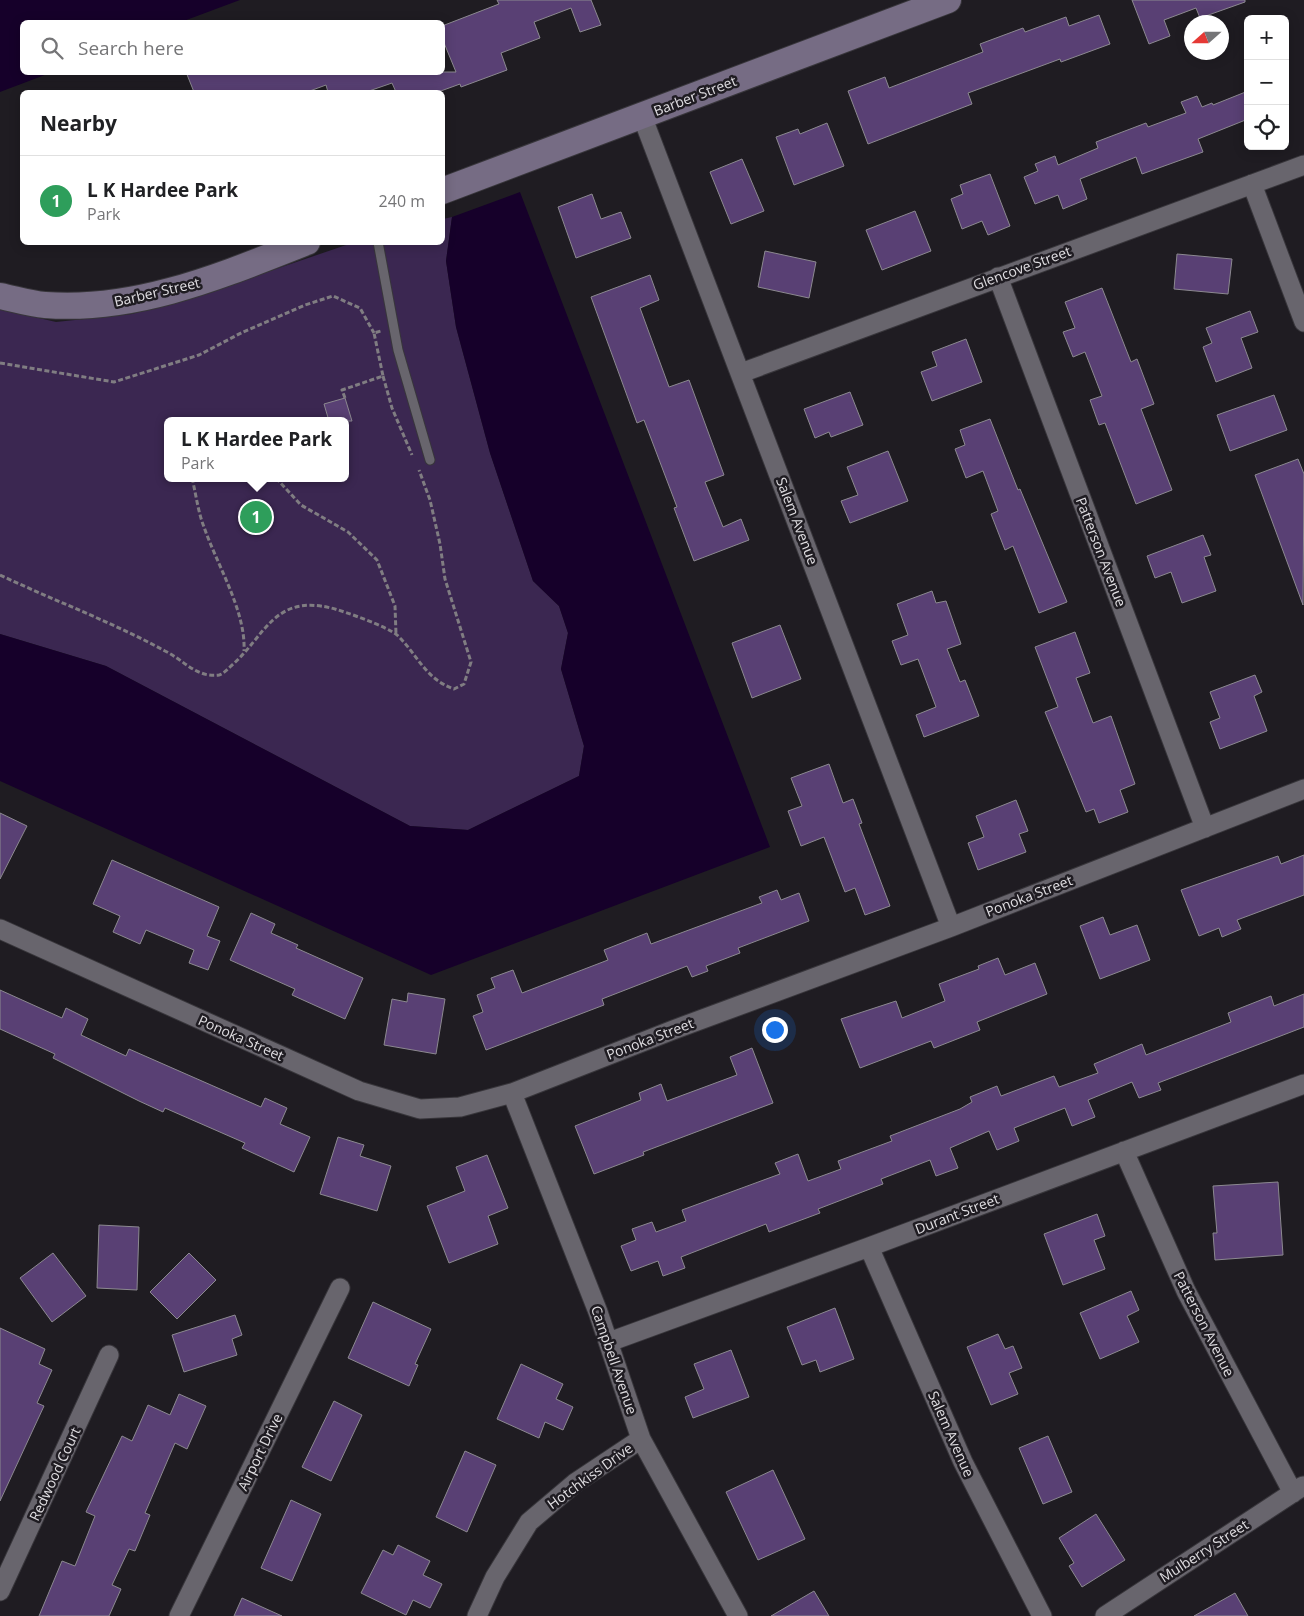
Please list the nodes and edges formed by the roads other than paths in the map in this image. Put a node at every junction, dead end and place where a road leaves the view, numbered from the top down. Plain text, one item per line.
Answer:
1 (948, 0) edge
2 (642, 116) junction
3 (1304, 165) edge
4 (1252, 184) junction
5 (445, 190) edge
6 (300, 245) edge
7 (379, 245) edge
8 (998, 277) junction
9 (0, 296) edge
10 (1304, 322) edge
11 (741, 373) junction
12 (430, 460) dead end
13 (1304, 790) edge
14 (1205, 828) junction
15 (950, 927) junction
16 (0, 929) edge
17 (1304, 1084) edge
18 (512, 1093) junction
19 (1124, 1151) junction
20 (869, 1247) junction
21 (340, 1288) dead end
22 (609, 1342) junction
23 (109, 1355) dead end
24 (641, 1439) junction
25 (1299, 1489) edge
26 (0, 1591) edge
27 (179, 1616) edge
28 (477, 1616) edge
29 (738, 1616) edge
30 (1042, 1616) edge
31 (1105, 1616) edge

1 - 2 street, Barber Street
2 - 5 street, Barber Street
2 - 11 street, Salem Avenue
3 - 4 street, Glencove Street
4 - 8 street, Glencove Street
4 - 10 street
6 - 9 street, Barber Street
7 - 12 lane
8 - 11 street, Glencove Street
8 - 14 street, Patterson Avenue
11 - 15 street, Salem Avenue
13 - 14 street, Ponoka Street
14 - 15 street, Ponoka Street
15 - 18 street, Ponoka Street
16 - 18 street, Ponoka Street
17 - 19 street, Durant Street
18 - 22 street, Campbell Avenue
19 - 20 street, Durant Street
19 - 25 street, Patterson Avenue
20 - 22 street, Durant Street
20 - 30 street, Salem Avenue
21 - 27 street, Airport Drive
22 - 24 street, Campbell Avenue
23 - 26 street, Redwood Court
24 - 28 street, Hotchkiss Drive
24 - 29 street, Campbell Avenue
25 - 31 street, Mulberry Street

